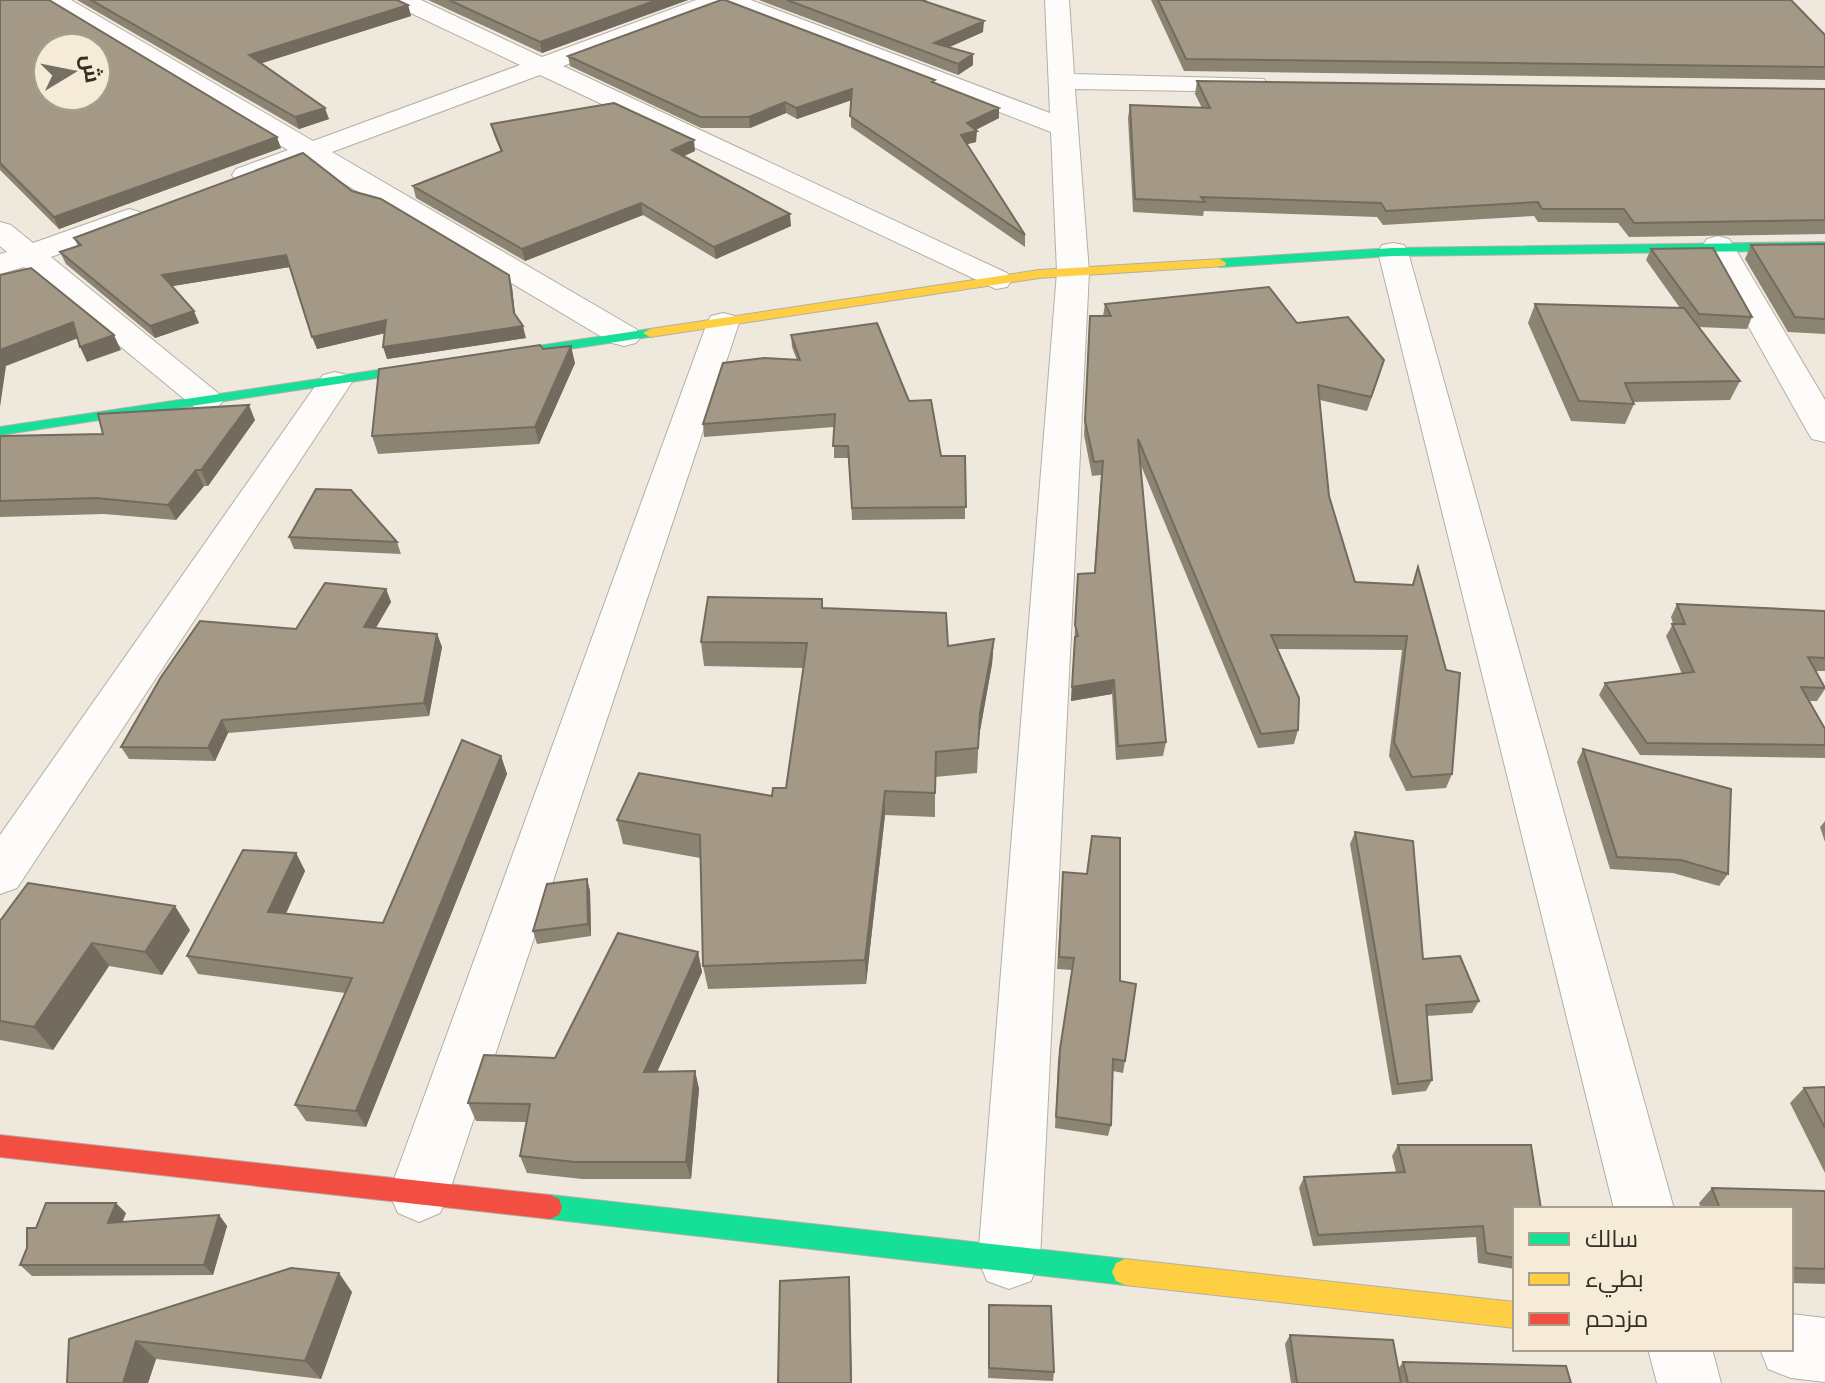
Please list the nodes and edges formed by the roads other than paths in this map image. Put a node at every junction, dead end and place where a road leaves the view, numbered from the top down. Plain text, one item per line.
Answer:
1 (54, 0) edge
2 (402, 0) edge
3 (718, 0) edge
4 (730, 0) edge
5 (1057, 0) edge
6 (541, 66) junction
7 (1061, 81) junction
8 (1284, 84) edge
9 (1064, 128) junction
10 (311, 151) junction
11 (222, 184) edge
12 (148, 211) edge
13 (0, 231) edge
14 (1718, 245) junction
15 (1825, 246) edge
16 (1393, 252) junction
17 (15, 260) edge
18 (1073, 272) junction
19 (996, 280) junction
20 (723, 323) junction
21 (624, 336) junction
22 (335, 382) junction
23 (206, 400) junction
24 (0, 431) edge
25 (1825, 431) edge
26 (0, 874) edge
27 (0, 1146) edge
28 (419, 1193) junction
29 (1643, 1207) edge
30 (1009, 1259) junction
31 (1513, 1315) edge
32 (1793, 1346) edge
33 (1825, 1350) edge
34 (1681, 1351) edge
35 (1689, 1383) edge

1 - 10 street
2 - 6 street
3 - 6 street
4 - 9 street
5 - 7 street
6 - 10 street
6 - 19 street
7 - 8 street
7 - 9 street
9 - 18 street
10 - 11 street
10 - 21 street
12 - 17 street
13 - 17 street
14 - 15 street
14 - 16 street
14 - 25 street
16 - 18 street
16 - 29 street
17 - 23 street
18 - 19 street
18 - 30 street
19 - 20 street
20 - 21 street
20 - 28 street
21 - 22 street
22 - 23 street
22 - 26 street
23 - 24 street
27 - 28 street
28 - 30 street
30 - 31 street
32 - 33 street
34 - 35 street

